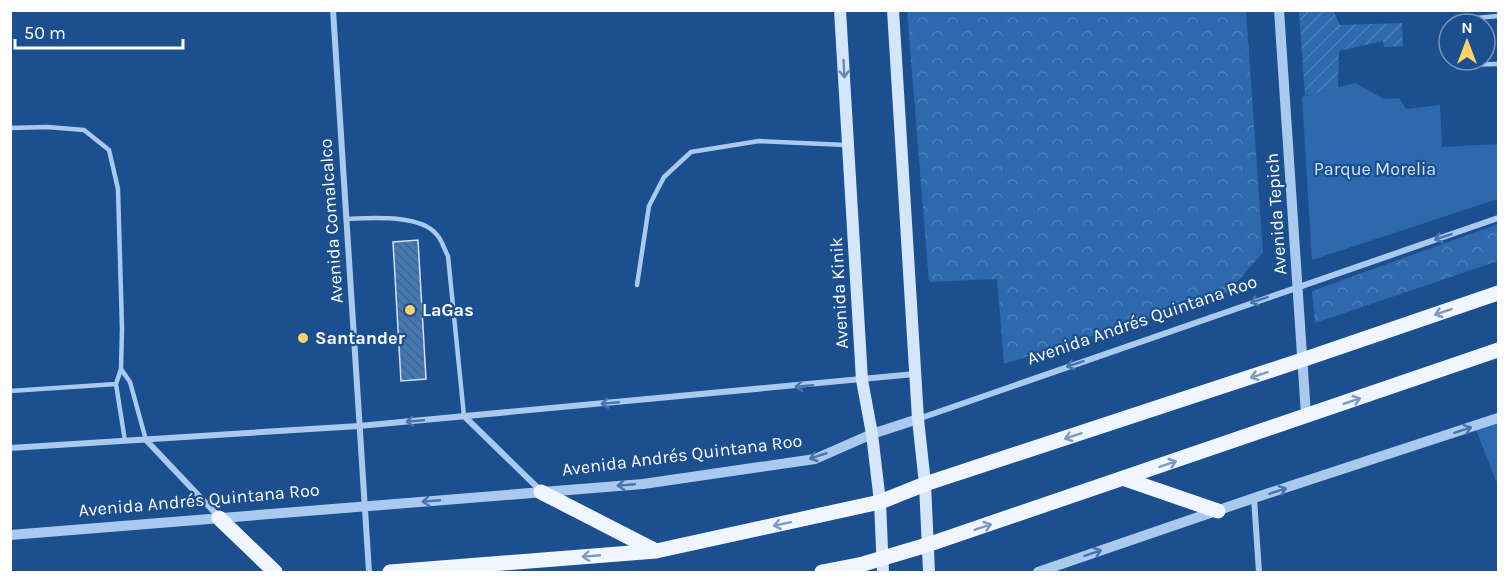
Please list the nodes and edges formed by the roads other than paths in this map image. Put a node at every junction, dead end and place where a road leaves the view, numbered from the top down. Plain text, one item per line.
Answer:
1 (333, 10) edge
2 (840, 10) edge
3 (893, 10) edge
4 (1279, 10) edge
5 (10, 128) edge
6 (848, 145) junction
7 (1498, 218) edge
8 (346, 219) junction
9 (637, 285) dead end
10 (1297, 287) junction
11 (1498, 293) edge
12 (1498, 350) edge
13 (1302, 360) junction
14 (121, 369) junction
15 (915, 374) junction
16 (862, 380) junction
17 (116, 384) junction
18 (10, 391) edge
19 (1306, 415) junction
20 (464, 416) junction
21 (1498, 418) edge
22 (918, 419) junction
23 (359, 426) junction
24 (872, 434) junction
25 (146, 440) junction
26 (125, 441) junction
27 (10, 448) edge
28 (1125, 479) junction
29 (925, 484) junction
30 (541, 492) junction
31 (1254, 498) junction
32 (880, 502) junction
33 (364, 506) junction
34 (1218, 511) junction
35 (219, 518) junction
36 (10, 535) edge
37 (927, 545) junction
38 (656, 551) junction
39 (882, 565) edge
40 (275, 573) edge
41 (369, 573) edge
42 (390, 573) edge
43 (822, 573) edge
44 (929, 573) edge
45 (1038, 573) edge
46 (1259, 573) edge

1 - 8 street, Avenida Comalcalco
2 -> 6 main road, Avenida Kinik
3 - 15 main road
4 - 10 street, Avenida Tepich
5 - 14 lane
6 - 9 lane
6 - 16 main road, Avenida Kinik
7 -> 10 street, Avenida Andrés Quintana Roo
8 - 20 lane
8 - 23 street, Avenida Comalcalco
10 - 13 street, Avenida Tepich
10 -> 22 street, Avenida Andrés Quintana Roo
11 -> 13 main road
19 -> 12 main road
13 - 19 street, Avenida Tepich
13 -> 29 main road
14 - 17 lane
14 - 25 lane
15 - 16 street
15 - 22 main road
16 -> 20 street
16 - 24 main road, Avenida Kinik
17 - 18 lane
17 - 26 lane
28 -> 19 main road
20 -> 23 street
20 - 30 street
31 -> 21 street
22 - 24 street, Avenida Andrés Quintana Roo
22 - 29 main road
23 - 25 street
23 - 33 street, Avenida Comalcalco
24 -> 30 street, Avenida Andrés Quintana Roo
24 - 32 main road, Avenida Kinik
25 - 26 street
25 - 35 street
26 - 27 street
28 - 34 main road
37 -> 28 main road
29 - 32 main road
29 - 37 main road
30 -> 33 street, Avenida Andrés Quintana Roo
30 - 38 main road
31 - 34 street
31 - 46 street
32 -> 38 main road
32 - 39 main road, Avenida Kinik
33 - 35 street, Avenida Andrés Quintana Roo
33 - 41 street, Avenida Comalcalco
45 -> 34 street
35 - 36 street, Avenida Andrés Quintana Roo
35 - 40 main road
37 - 39 main road
37 - 44 main road
38 -> 42 main road
39 - 43 main road

